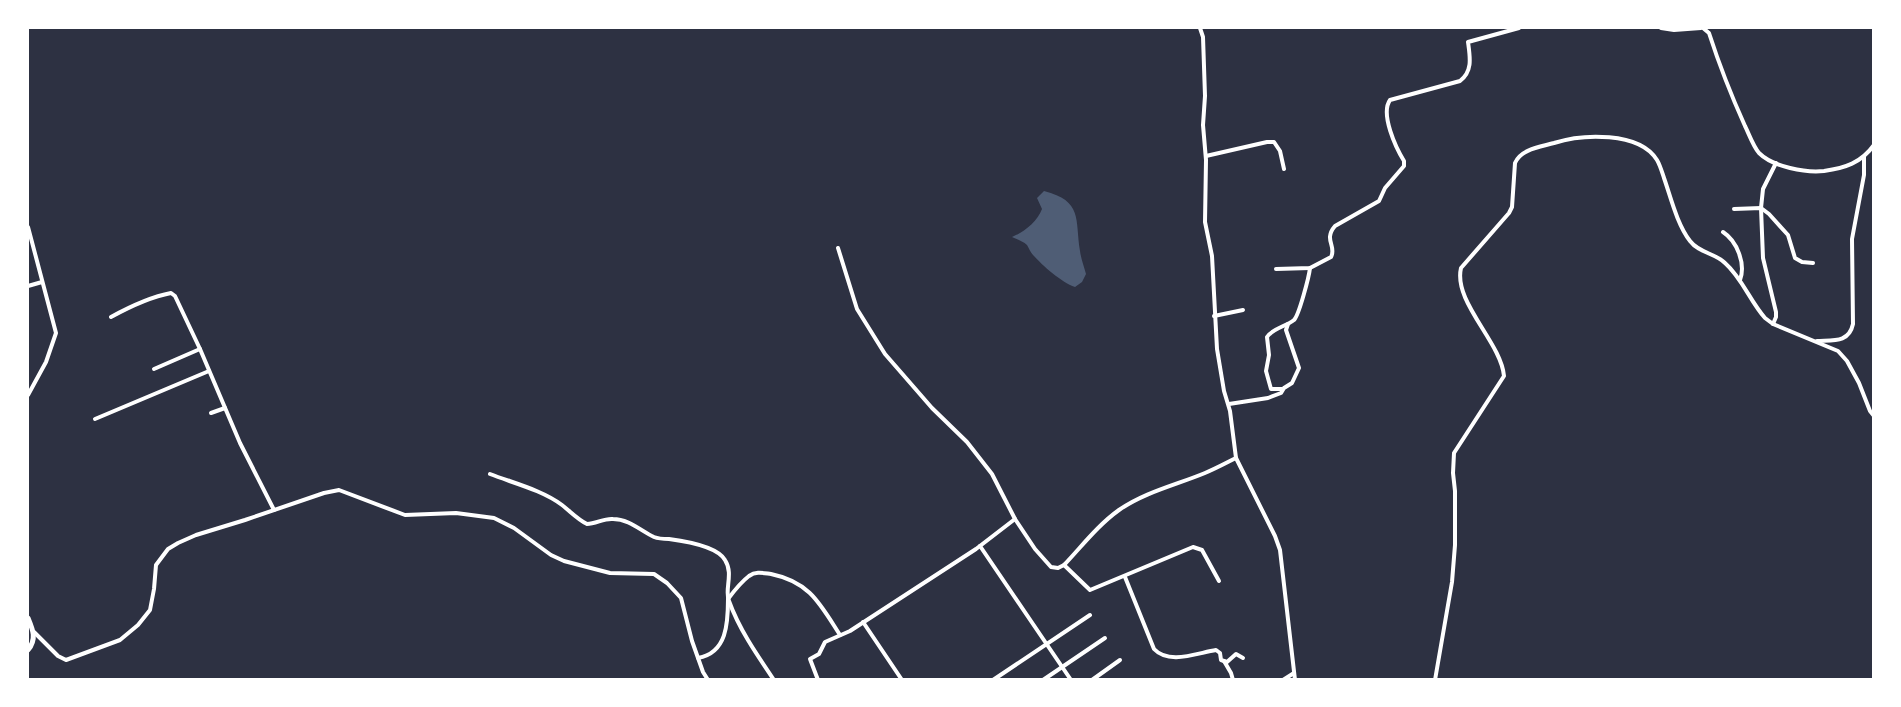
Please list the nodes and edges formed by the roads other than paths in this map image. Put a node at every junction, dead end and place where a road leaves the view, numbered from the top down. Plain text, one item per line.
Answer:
1 (1200, 28) edge
2 (1520, 28) edge
3 (1661, 28) edge
4 (1702, 28) edge
5 (1874, 145) edge
6 (1206, 156) junction
7 (1864, 157) junction
8 (1776, 163) junction
9 (1284, 169) dead end
10 (1761, 208) junction
11 (1734, 209) dead end
12 (28, 227) edge
13 (1723, 232) dead end
14 (838, 248) dead end
15 (1813, 263) dead end
16 (1310, 268) junction
17 (1276, 269) dead end
18 (1740, 280) junction
19 (42, 282) junction
20 (28, 286) edge
21 (1243, 310) dead end
22 (1214, 316) junction
23 (111, 317) dead end
24 (1288, 324) junction
25 (1774, 324) junction
26 (1813, 341) junction
27 (200, 349) junction
28 (154, 369) dead end
29 (209, 371) junction
30 (1282, 389) junction
31 (28, 396) edge
32 (1229, 404) junction
33 (225, 408) junction
34 (211, 413) dead end
35 (1874, 416) edge
36 (95, 419) dead end
37 (1236, 458) junction
38 (490, 474) dead end
39 (274, 510) junction
40 (1015, 519) junction
41 (980, 546) junction
42 (1064, 565) junction
43 (1125, 576) junction
44 (1219, 581) dead end
45 (728, 599) junction
46 (1090, 616) dead end
47 (28, 618) edge
48 (863, 622) junction
49 (34, 632) junction
50 (840, 636) junction
51 (1105, 638) dead end
52 (1047, 644) junction
53 (28, 650) edge
54 (698, 658) junction
55 (1243, 658) dead end
56 (1120, 660) dead end
57 (1224, 661) junction
58 (1062, 666) junction
59 (1294, 673) junction
60 (708, 680) edge
61 (774, 680) edge
62 (818, 680) edge
63 (902, 680) edge
64 (993, 680) edge
65 (1043, 680) edge
66 (1071, 680) edge
67 (1092, 680) edge
68 (1233, 680) edge
69 (1283, 680) edge
70 (1295, 680) edge
71 (1434, 680) edge

1 - 6 street
2 - 16 street
3 - 4 street
4 - 8 street
5 - 7 street
6 - 9 street
6 - 22 street
7 - 8 street
7 - 26 street
8 - 10 street
10 - 11 street
10 - 15 street
10 - 25 street
12 - 19 street
13 - 18 street
14 - 40 street
16 - 17 street
16 - 24 street
18 - 25 street
18 - 71 street
19 - 20 street
19 - 31 street
21 - 22 street
22 - 32 street
23 - 27 street
24 - 30 street
24 - 30 street
25 - 26 street
26 - 35 street
27 - 28 street
27 - 29 street
29 - 33 street
29 - 36 street
30 - 32 street
32 - 37 street
33 - 34 street
33 - 39 street
37 - 42 street
37 - 59 street
38 - 45 street
39 - 49 street
39 - 54 street
40 - 41 street
40 - 42 street
41 - 48 street
41 - 52 street
42 - 43 street
43 - 44 street
43 - 57 street
45 - 50 street
45 - 54 street
45 - 61 street
46 - 52 street
47 - 49 street
48 - 50 street
48 - 63 street
49 - 53 street
50 - 62 street
51 - 58 street
52 - 58 street
52 - 64 street
54 - 60 street
55 - 57 street
56 - 67 street
57 - 68 street
58 - 65 street
58 - 66 street
59 - 69 street
59 - 70 street

